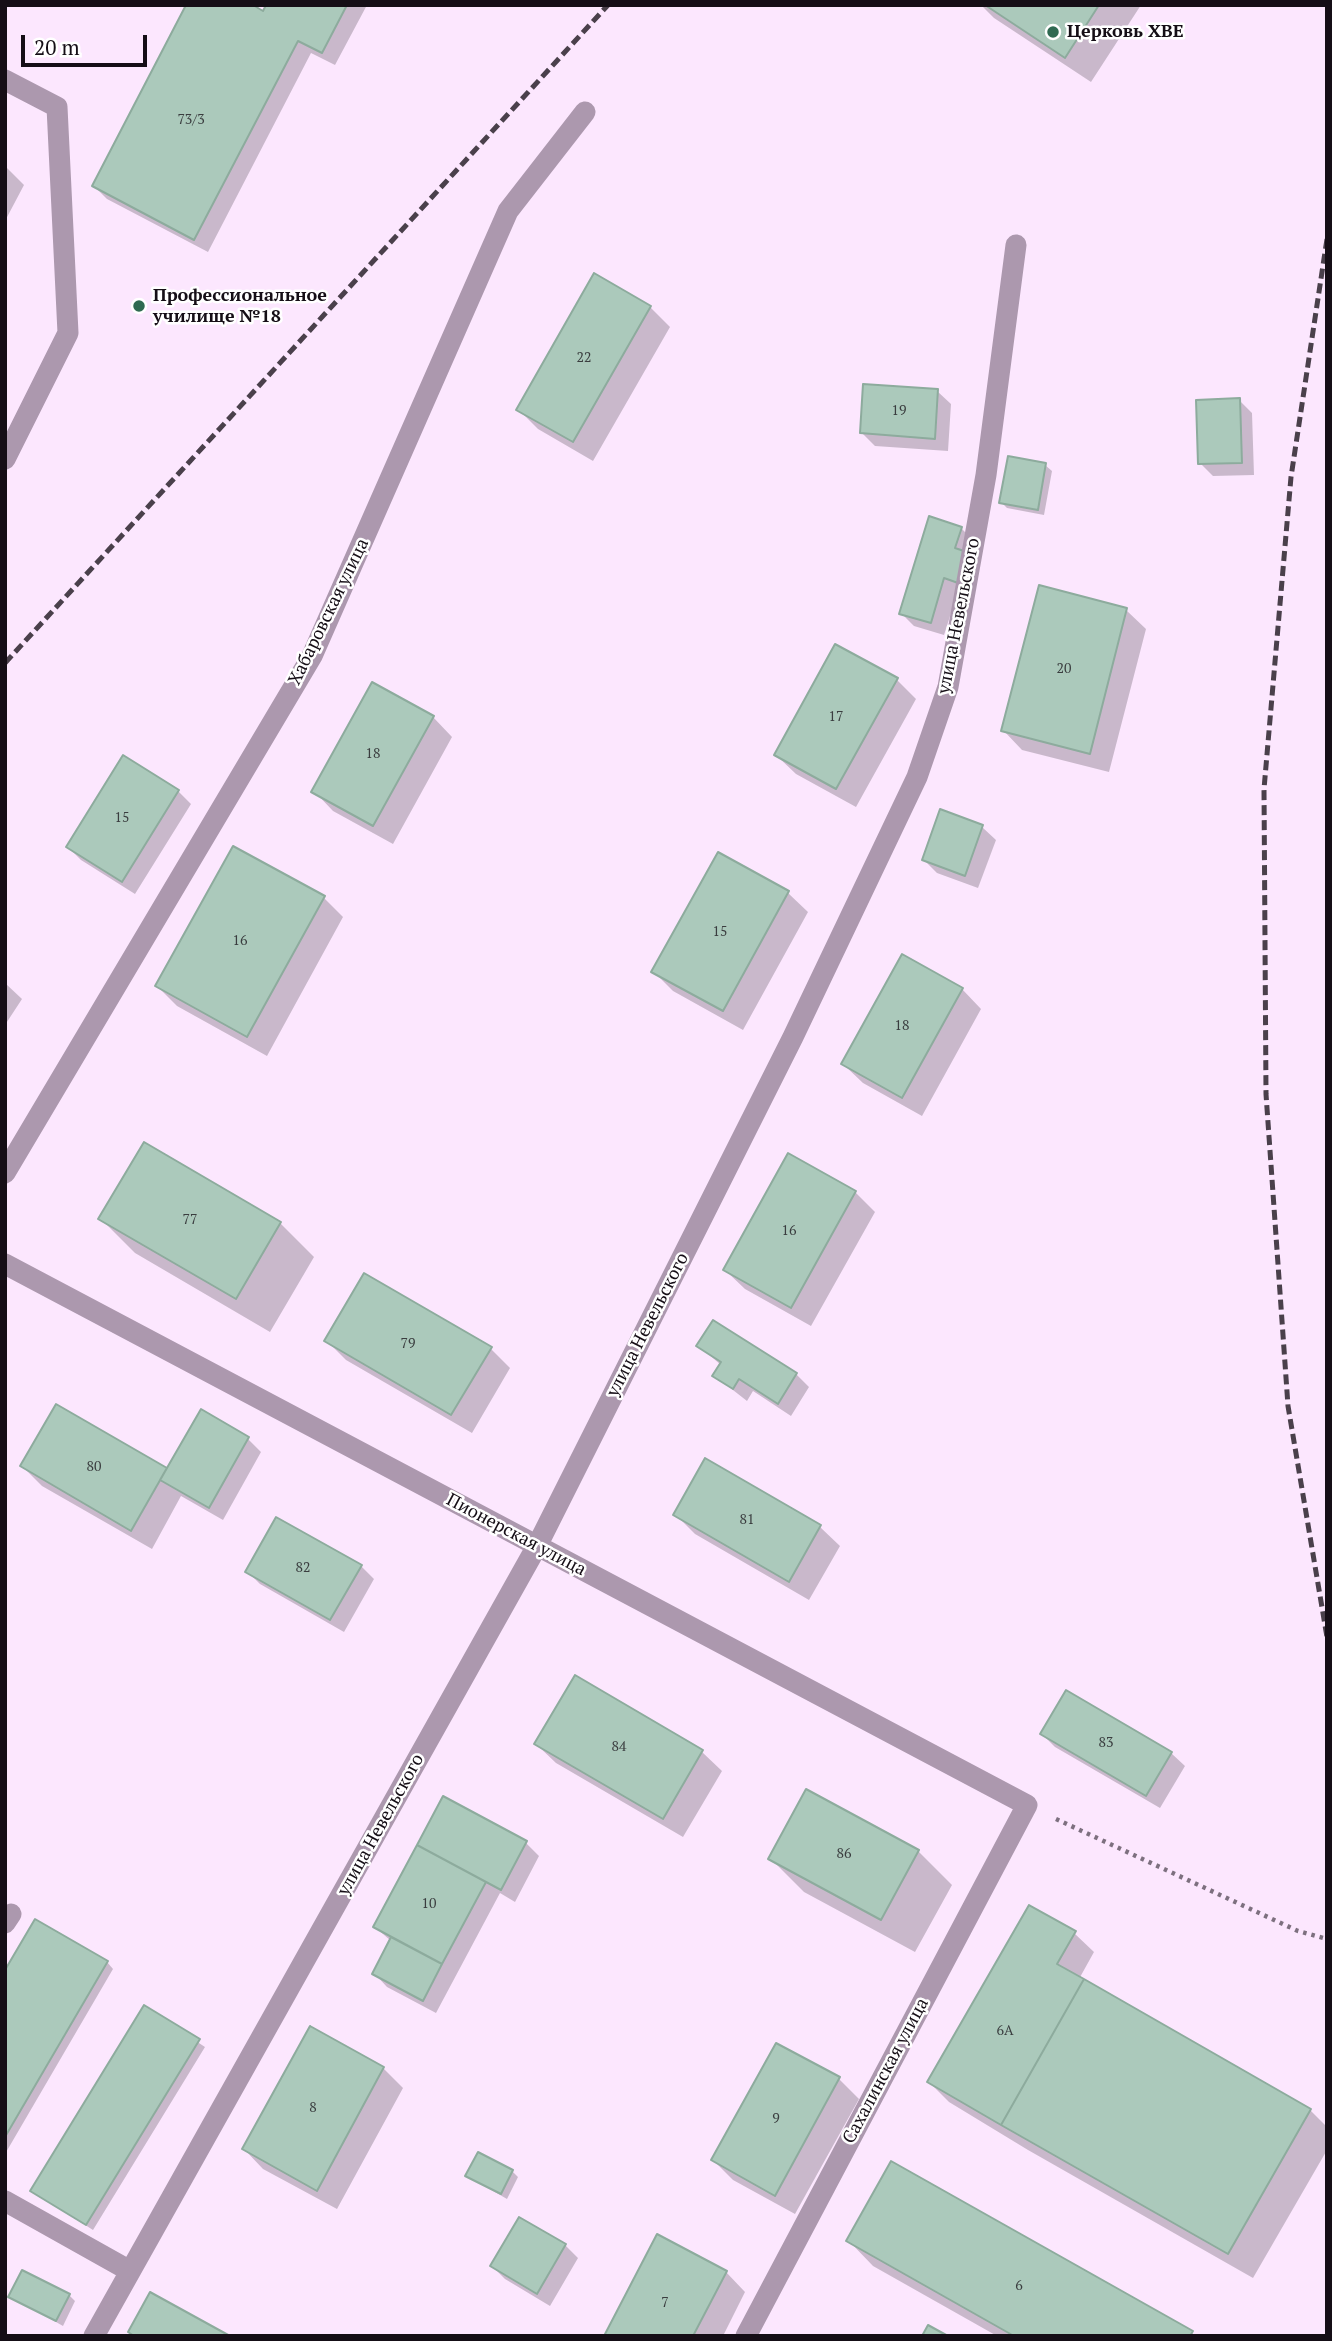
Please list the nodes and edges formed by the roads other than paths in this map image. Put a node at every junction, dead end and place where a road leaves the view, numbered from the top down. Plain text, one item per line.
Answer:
1 (5, 80) edge
2 (585, 112) dead end
3 (1016, 245) dead end
4 (5, 459) edge
5 (5, 1173) edge
6 (5, 1264) edge
7 (537, 1546) junction
8 (1027, 1805) joint
9 (5, 2201) edge
10 (130, 2271) junction
11 (94, 2336) edge
12 (746, 2336) edge

1 - 4 street
2 - 5 street, Хабаровская улица
3 - 7 street, улица Невельского
6 - 7 street, Пионерская улица
7 - 8 street, Пионерская улица
7 - 10 street, улица Невельского
8 - 12 street, Сахалинская улица
9 - 10 street
10 - 11 street, улица Невельского

